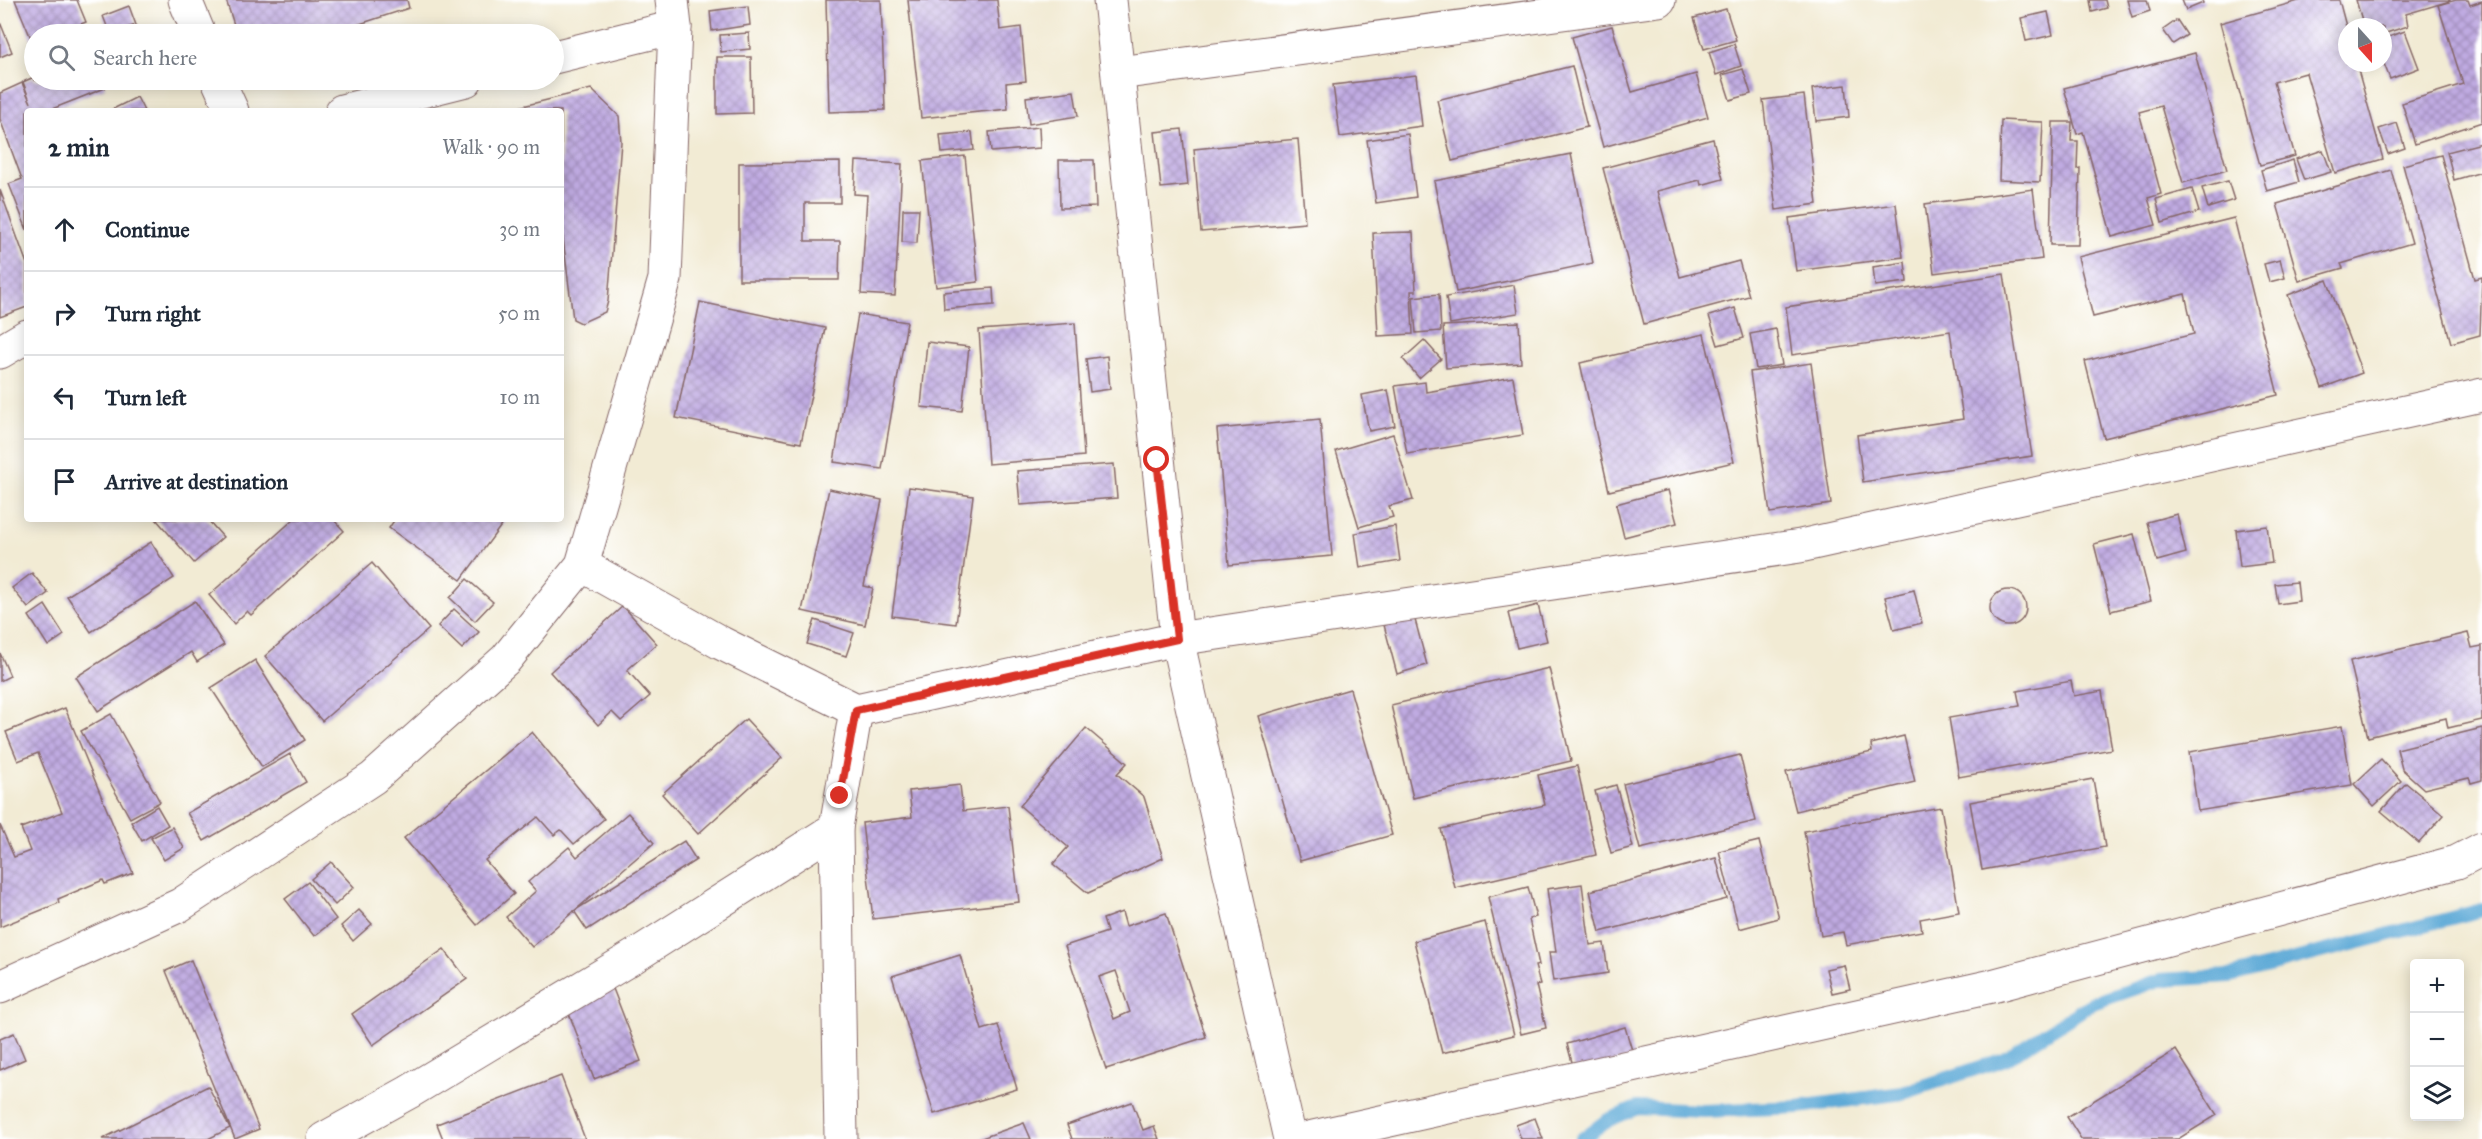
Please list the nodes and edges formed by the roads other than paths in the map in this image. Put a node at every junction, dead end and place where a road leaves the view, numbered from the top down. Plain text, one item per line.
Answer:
1 (185, 0) edge
2 (1110, 0) edge
3 (1659, 0) edge
4 (674, 13) edge
5 (196, 24) edge
6 (564, 53) edge
7 (1119, 73) junction
8 (223, 90) edge
9 (426, 90) edge
10 (231, 108) edge
11 (354, 108) edge
12 (24, 338) edge
13 (0, 352) edge
14 (2482, 395) edge
15 (582, 565) junction
16 (1177, 639) junction
17 (856, 710) junction
18 (836, 828) junction
19 (2482, 849) edge
20 (0, 987) edge
21 (324, 1139) edge
22 (841, 1139) edge
23 (1290, 1139) edge
24 (1305, 1139) edge

1 - 5 street
2 - 7 street
3 - 7 street
4 - 6 street
4 - 15 street
7 - 16 street
8 - 10 street
9 - 11 street
12 - 13 street
14 - 16 street
15 - 17 street
15 - 20 street
16 - 17 street
16 - 23 street
17 - 18 street
18 - 21 street
18 - 22 street
19 - 24 street

